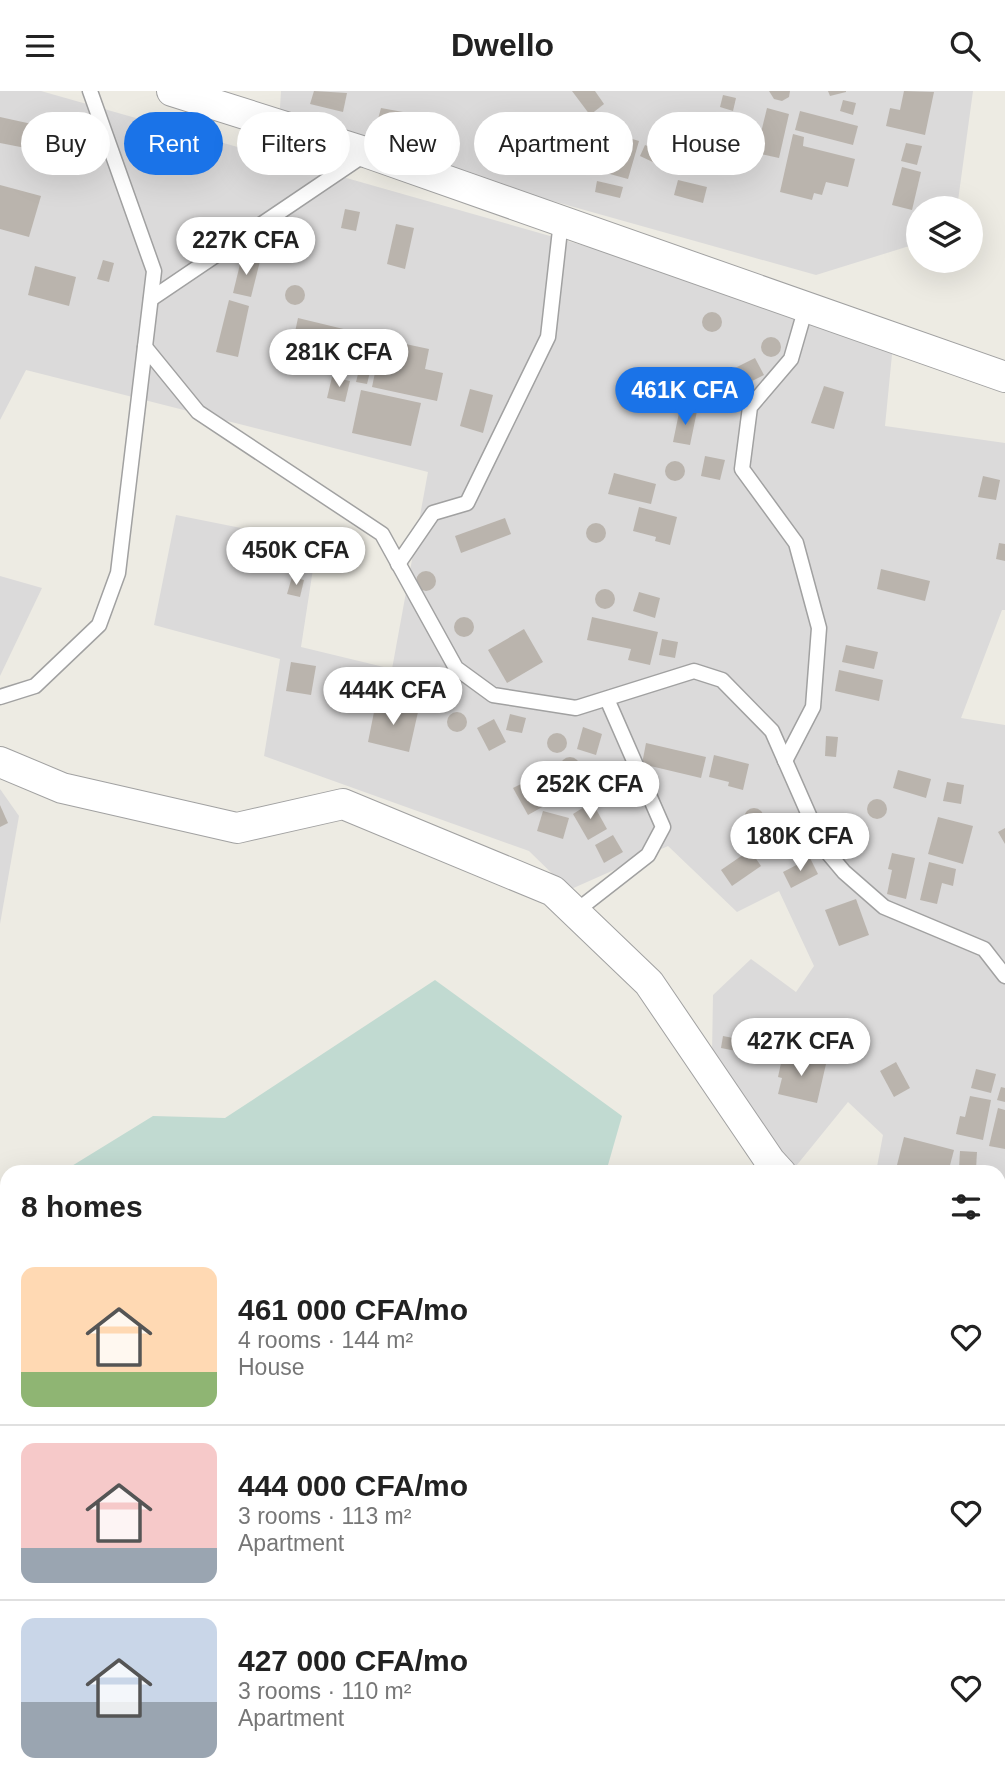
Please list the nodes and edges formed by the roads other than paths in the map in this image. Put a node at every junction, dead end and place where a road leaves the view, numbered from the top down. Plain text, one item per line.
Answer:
1 (90, 91) edge
2 (172, 91) edge
3 (205, 95) edge
4 (364, 152) edge
5 (364, 156) edge
6 (430, 175) edge
7 (561, 221) junction
8 (151, 299) junction
9 (806, 307) junction
10 (145, 347) junction
11 (1004, 375) edge
12 (398, 564) junction
13 (0, 697) edge
14 (607, 699) junction
15 (785, 761) junction
16 (0, 762) edge
17 (575, 912) junction
18 (1005, 976) edge
19 (768, 1165) edge

1 - 8 lane
2 - 3 street
3 - 4 street
5 - 8 lane
6 - 7 street
7 - 9 street
7 - 12 lane
8 - 10 lane
9 - 11 street
9 - 15 lane
10 - 12 lane
10 - 13 lane
12 - 14 lane
14 - 15 lane
14 - 17 lane
15 - 18 lane
16 - 17 street
17 - 19 street

